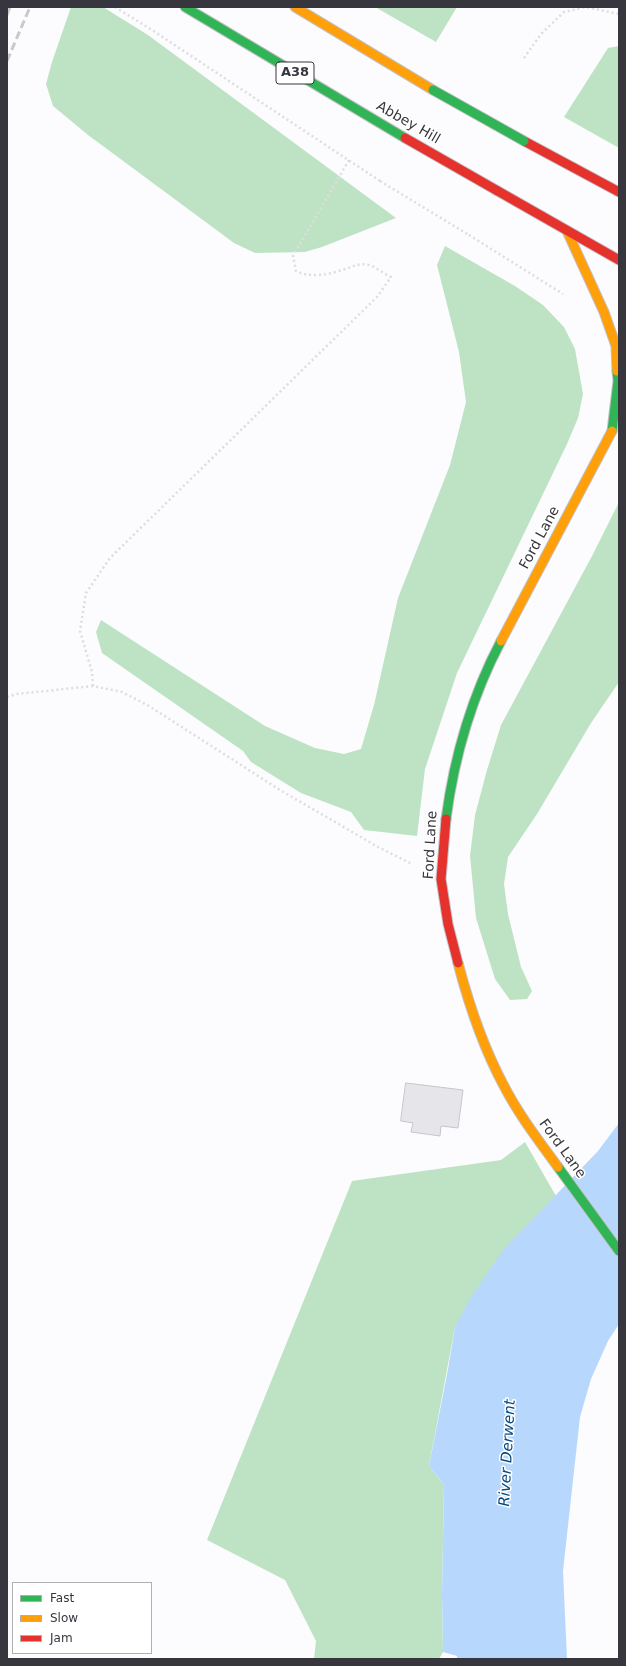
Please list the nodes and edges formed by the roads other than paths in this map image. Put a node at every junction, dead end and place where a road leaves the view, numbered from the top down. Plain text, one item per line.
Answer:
1 (186, 7) edge
2 (295, 7) edge
3 (619, 192) edge
4 (567, 231) junction
5 (619, 260) edge
6 (615, 429) edge
7 (619, 1251) edge

1 - 4 main road, Abbey Hill / A38, bridge
2 - 3 main road, bridge
4 - 5 main road, Abbey Hill / A38
4 - 6 main road
6 - 7 main road, Ford Lane

